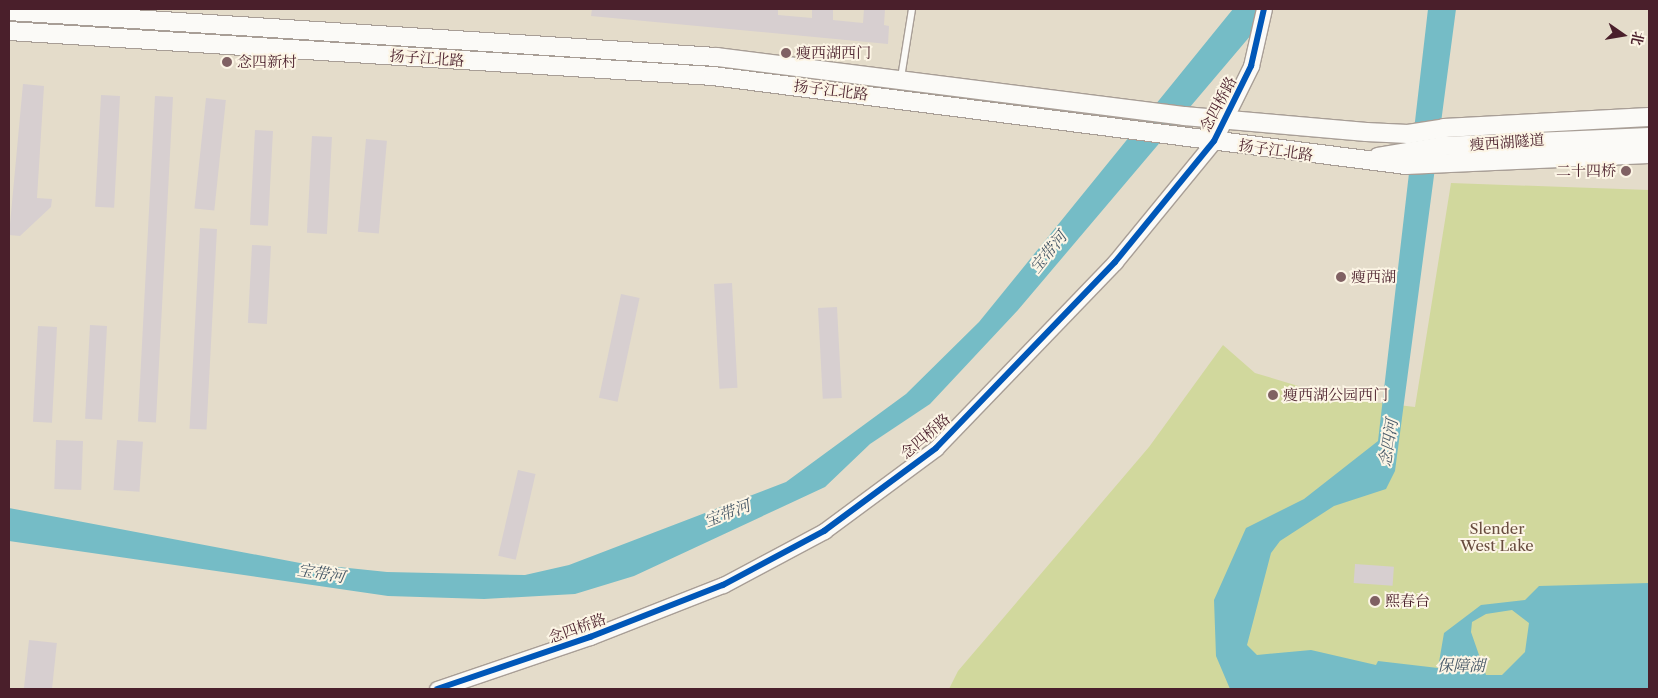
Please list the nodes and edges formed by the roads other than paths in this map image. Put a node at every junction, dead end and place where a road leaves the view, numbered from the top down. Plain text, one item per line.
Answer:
1 (912, 9) edge
2 (1264, 9) edge
3 (9, 11) edge
4 (73, 12) edge
5 (9, 31) edge
6 (901, 78) junction
7 (1229, 117) junction
8 (1649, 117) edge
9 (1649, 137) edge
10 (1214, 141) junction
11 (1407, 150) junction
12 (1444, 154) junction
13 (1649, 154) edge
14 (437, 689) edge

1 - 6 lane
2 - 7 street, 念四桥路
3 - 4 main road, 扬子江北路
4 - 6 main road, 扬子江北路
5 - 10 main road, 扬子江北路
6 - 7 main road, 扬子江北路
7 - 10 street, 念四桥路
7 - 11 main road, 扬子江北路
8 - 11 main road, 扬子江北路
9 - 12 main road, 瘦西湖隧道
10 - 11 main road, 扬子江北路
10 - 14 street, 念四桥路
11 - 12 main road, 扬子江北路
12 - 13 main road, 扬子江北路

